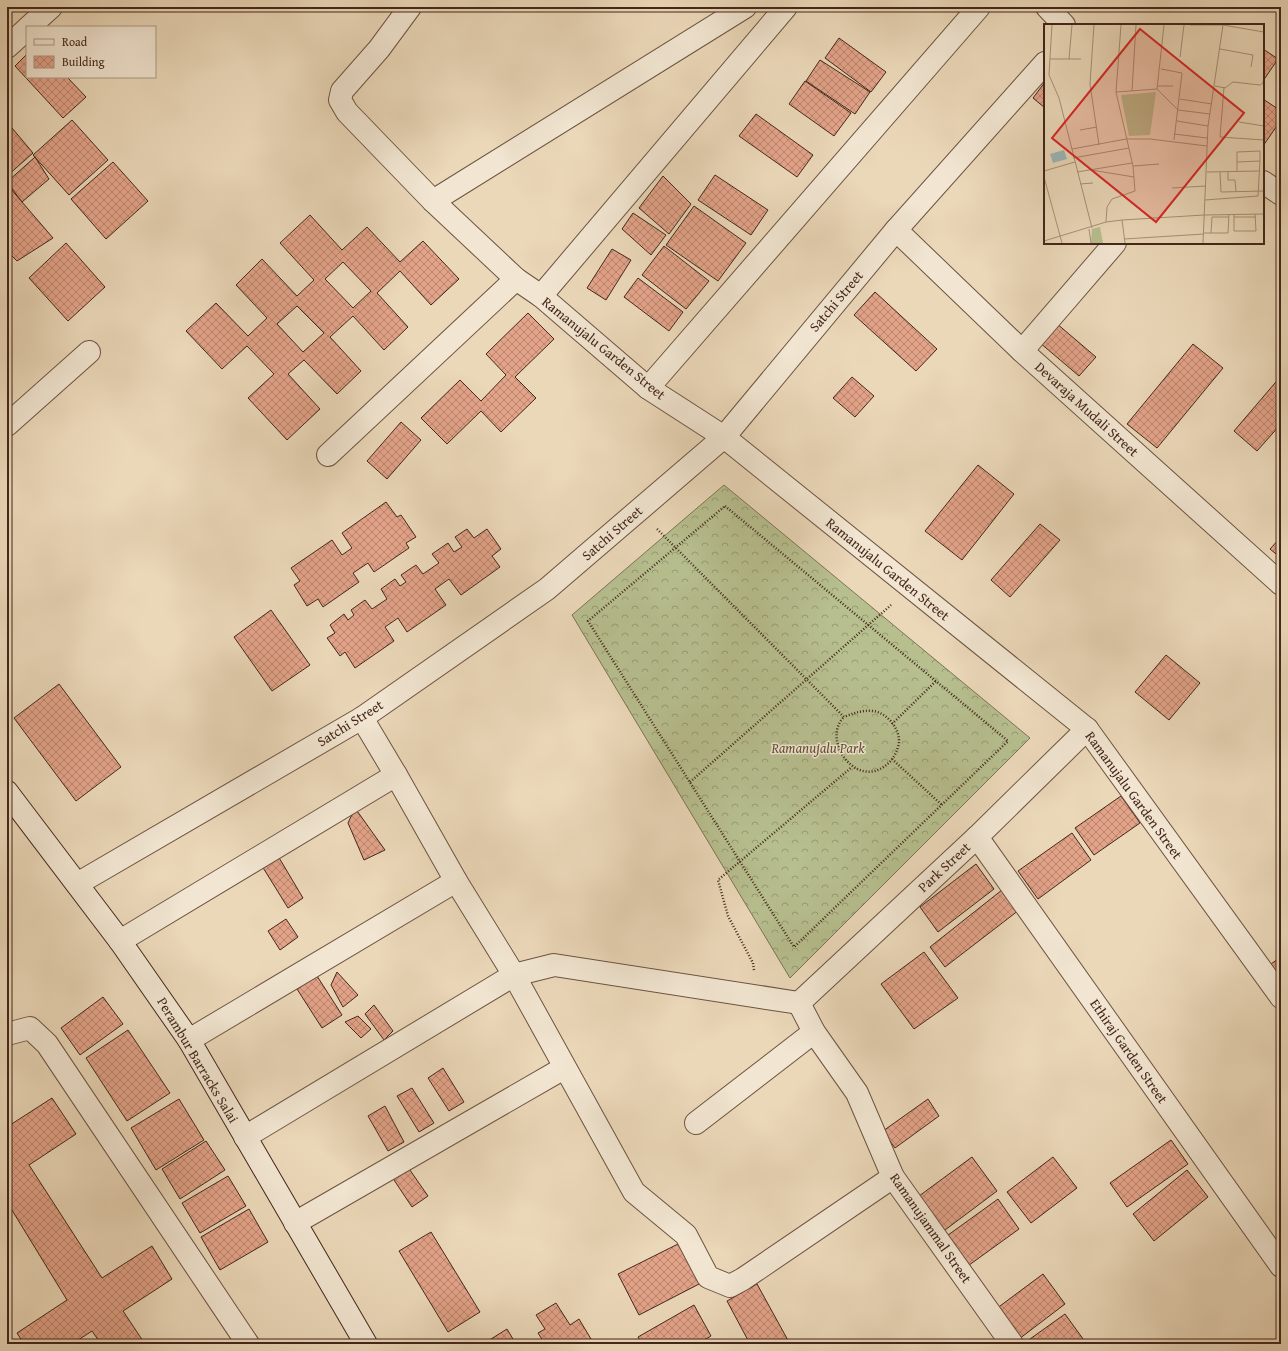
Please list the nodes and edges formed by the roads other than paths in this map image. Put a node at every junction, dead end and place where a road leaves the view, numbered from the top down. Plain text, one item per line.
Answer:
1 (50, 7) edge
2 (410, 7) edge
3 (744, 7) edge
4 (786, 7) edge
5 (979, 7) edge
6 (1047, 7) edge
7 (1063, 24) edge
8 (30, 26) edge
9 (26, 30) edge
10 (7, 47) edge
11 (1044, 63) edge
12 (1264, 183) edge
13 (1281, 194) edge
14 (433, 201) junction
15 (896, 230) junction
16 (1114, 244) edge
17 (516, 279) junction
18 (541, 296) junction
19 (1022, 351) junction
20 (89, 352) dead end
21 (648, 388) junction
22 (7, 425) edge
23 (724, 437) junction
24 (328, 455) dead end
25 (1281, 584) edge
26 (362, 718) junction
27 (1087, 729) junction
28 (396, 775) junction
29 (7, 792) edge
30 (977, 837) junction
31 (456, 881) junction
32 (77, 884) junction
33 (120, 941) junction
34 (514, 975) junction
35 (1281, 997) edge
36 (799, 1003) junction
37 (814, 1032) junction
38 (7, 1034) edge
39 (189, 1040) junction
40 (564, 1068) junction
41 (696, 1123) dead end
42 (245, 1137) junction
43 (893, 1177) junction
44 (295, 1223) junction
45 (1281, 1266) edge
46 (248, 1344) edge
47 (366, 1344) edge
48 (1012, 1344) edge

1 - 8 street
2 - 14 street, Ramanujalu Garden Street
3 - 14 street
4 - 18 street
5 - 21 street
6 - 7 street
9 - 10 street
11 - 15 street, Satchi Street
12 - 13 street
14 - 17 street, Ramanujalu Garden Street
15 - 19 street, Devaraja Mudali Street
15 - 23 street, Satchi Street
16 - 19 street
17 - 18 street, Ramanujalu Garden Street
17 - 24 street
18 - 21 street, Ramanujalu Garden Street
19 - 25 street, Devaraja Mudali Street
20 - 22 street
21 - 23 street, Ramanujalu Garden Street
23 - 26 street, Satchi Street
23 - 27 street, Ramanujalu Garden Street
26 - 28 street
26 - 32 street, Satchi Street
27 - 30 street, Park Street
27 - 35 street, Ramanujalu Garden Street
28 - 31 street
28 - 33 street
29 - 32 street, Perambur Barracks Salai
30 - 36 street, Park Street
30 - 45 street, Ethiraj Garden Street
31 - 34 street
31 - 39 street
32 - 33 street, Perambur Barracks Salai
33 - 39 street, Perambur Barracks Salai
34 - 36 street
34 - 40 street
34 - 42 street
36 - 37 street, Ramanujammal Street
37 - 41 street
37 - 43 street, Ramanujammal Street
38 - 46 street
39 - 42 street, Perambur Barracks Salai
40 - 43 street
40 - 44 street
42 - 44 street, Perambur Barracks Salai
43 - 48 street, Ramanujammal Street
44 - 47 street, Perambur Barracks Salai

